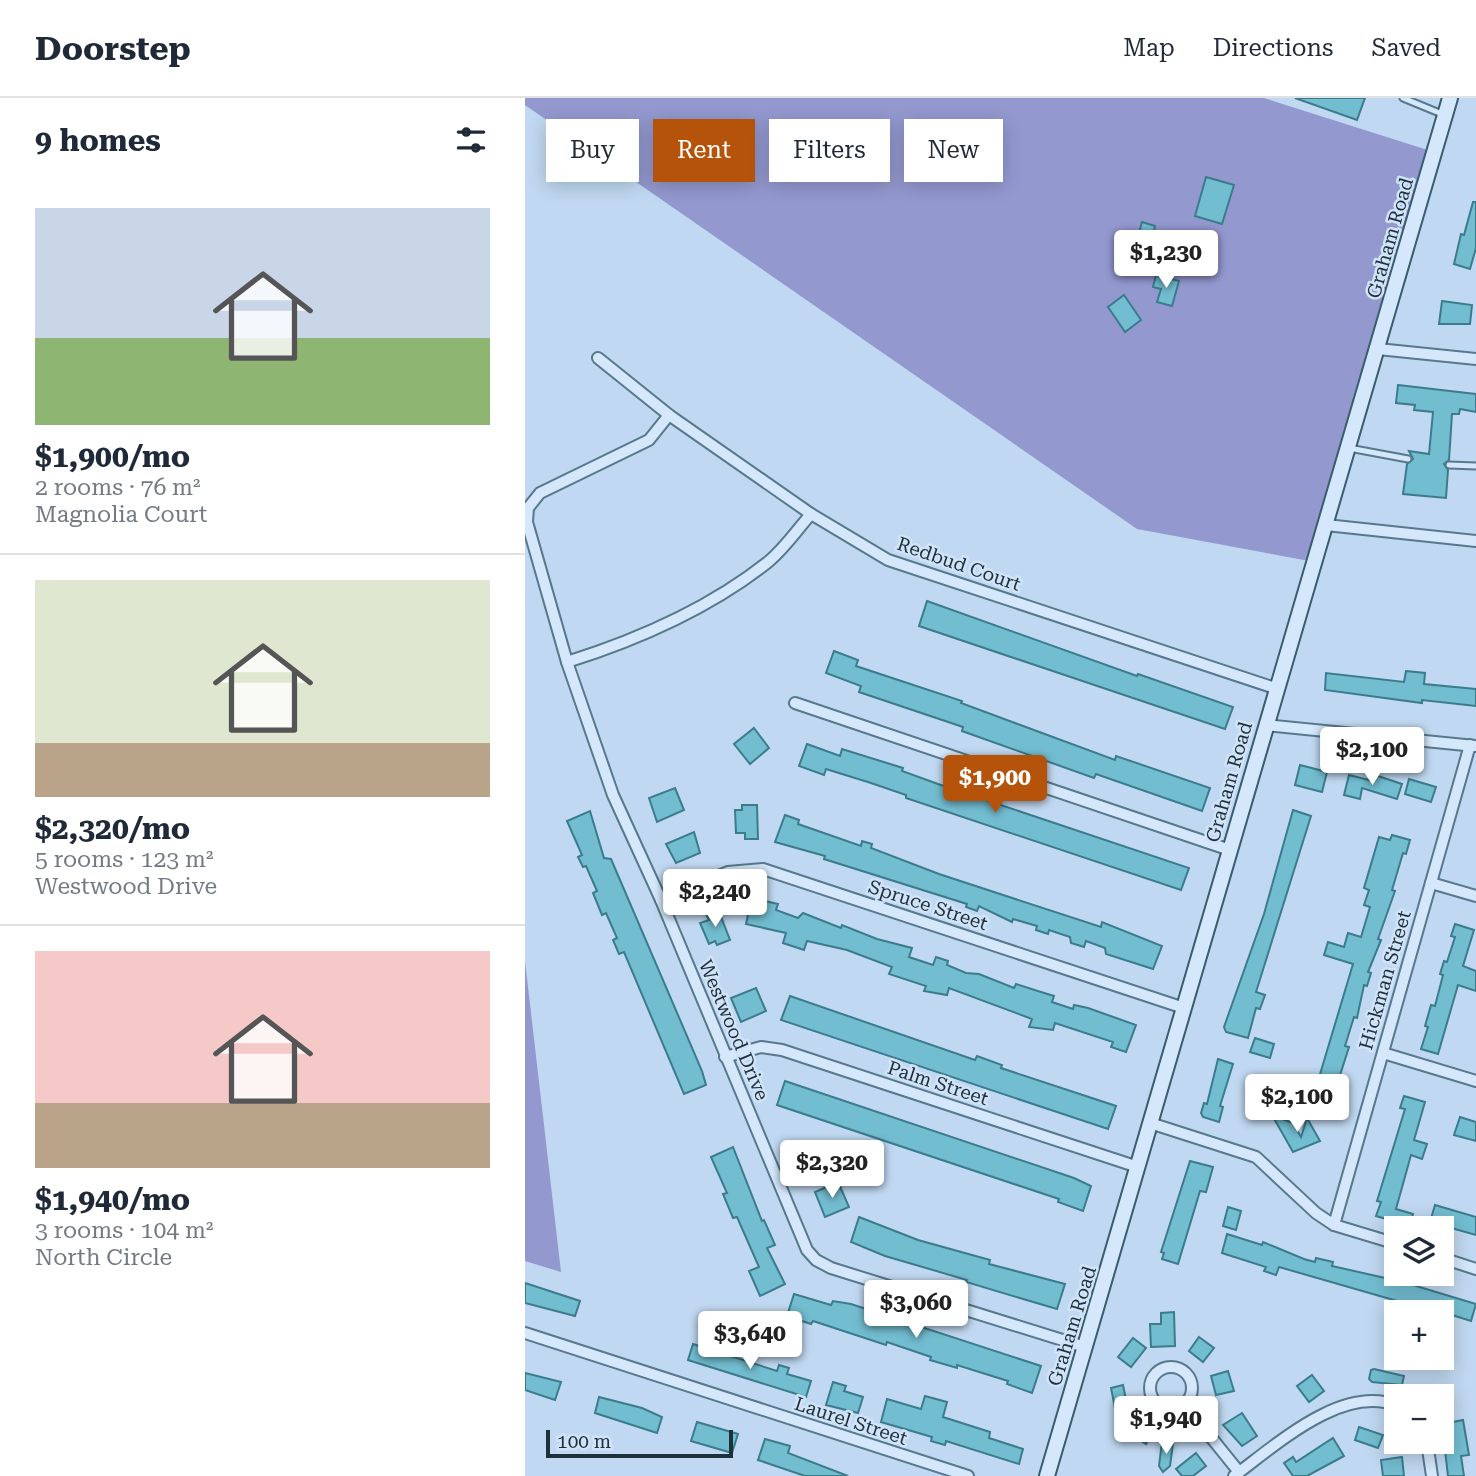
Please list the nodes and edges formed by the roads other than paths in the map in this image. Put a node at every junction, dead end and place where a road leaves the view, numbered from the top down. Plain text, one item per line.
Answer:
1 (1403, 98) edge
2 (1450, 98) edge
3 (1445, 116) junction
4 (1378, 349) junction
5 (598, 358) dead end
6 (1476, 359) edge
7 (669, 415) junction
8 (1349, 448) junction
9 (1408, 459) dead end
10 (1449, 465) dead end
11 (1476, 466) edge
12 (811, 514) junction
13 (1326, 525) junction
14 (1476, 541) edge
15 (567, 662) junction
16 (1275, 688) junction
17 (795, 703) dead end
18 (1265, 724) junction
19 (1473, 745) edge
20 (1230, 850) junction
21 (1431, 883) junction
22 (1476, 896) edge
23 (661, 900) junction
24 (1184, 1008) junction
25 (1383, 1053) junction
26 (725, 1057) junction
27 (1476, 1081) edge
28 (1150, 1123) junction
29 (1138, 1167) junction
30 (1334, 1225) junction
31 (1384, 1240) edge
32 (1454, 1262) edge
33 (1476, 1269) edge
34 (525, 1333) edge
35 (1085, 1347) junction
36 (1384, 1402) edge
37 (1185, 1405) junction
38 (1429, 1454) edge
39 (1237, 1474) edge
40 (968, 1476) edge
41 (1047, 1476) edge
42 (1432, 1476) edge

1 - 3 lane
2 - 3 main road, Graham Road
3 - 4 main road, Graham Road
4 - 6 street
4 - 8 main road, Graham Road
5 - 7 street, Redbud Court
7 - 12 street, Redbud Court
7 - 15 street, Westwood Drive
8 - 9 lane
8 - 13 main road, Graham Road
10 - 11 lane
12 - 15 street
12 - 16 street, Redbud Court
13 - 14 street
13 - 16 main road, Graham Road
15 - 23 street, Westwood Drive
16 - 18 main road, Graham Road
17 - 20 street
18 - 19 street
18 - 20 main road, Graham Road
19 - 21 street, Hickman Street
20 - 24 main road, Graham Road
21 - 22 street
21 - 25 street, Hickman Street
23 - 24 street, Spruce Street
23 - 26 street, Westwood Drive
24 - 28 main road, Graham Road
25 - 27 street
25 - 30 street, Hickman Street
26 - 29 street, Palm Street
26 - 35 street, Westwood Drive
28 - 29 main road, Graham Road
28 - 30 street
29 - 35 main road, Graham Road
30 - 31 street
32 - 33 street
34 - 40 street, Laurel Street
35 - 41 main road, Graham Road
36 - 39 street
37 - 37 street
37 - 39 street
38 - 42 street

